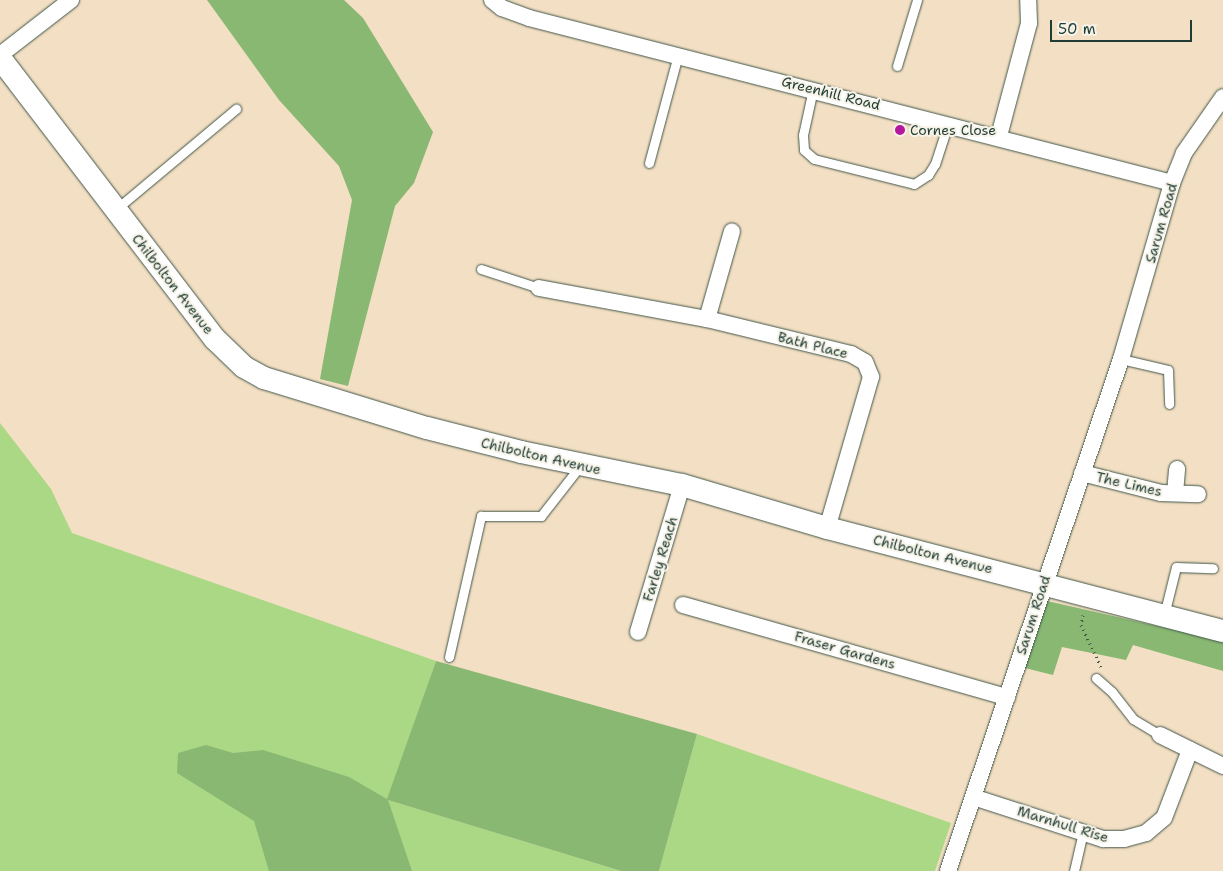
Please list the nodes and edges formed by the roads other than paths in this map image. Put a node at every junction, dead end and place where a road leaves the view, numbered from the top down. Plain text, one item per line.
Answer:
1 (72, 0) edge
2 (492, 0) edge
3 (917, 0) edge
4 (1028, 0) edge
5 (678, 55) junction
6 (0, 56) edge
7 (897, 66) dead end
8 (814, 89) junction
9 (1223, 97) edge
10 (236, 109) dead end
11 (948, 124) junction
12 (998, 136) junction
13 (649, 163) dead end
14 (1172, 182) junction
15 (115, 210) junction
16 (732, 231) dead end
17 (482, 269) dead end
18 (539, 288) joint
19 (707, 319) junction
20 (1121, 359) junction
21 (1169, 404) dead end
22 (580, 466) junction
23 (1177, 469) dead end
24 (1082, 473) junction
25 (682, 485) junction
26 (1175, 493) junction
27 (1198, 494) dead end
28 (827, 528) junction
29 (1213, 568) dead end
30 (1043, 583) junction
31 (683, 605) dead end
32 (1164, 615) junction
33 (1223, 631) edge
34 (638, 632) dead end
35 (449, 657) dead end
36 (1096, 678) dead end
37 (1007, 697) junction
38 (1160, 735) joint
39 (1190, 750) junction
40 (1223, 766) edge
41 (973, 797) junction
42 (1083, 832) junction
43 (948, 871) edge
44 (1074, 871) edge

1 - 6 street
2 - 5 street, Greenhill Road
3 - 7 lane
4 - 12 street
5 - 8 street, Greenhill Road
5 - 13 lane
6 - 15 main road, Chilbolton Avenue
8 - 11 street, Greenhill Road
8 - 11 lane
9 - 14 street, Sarum Road
10 - 15 lane
11 - 12 street, Greenhill Road
12 - 14 street, Greenhill Road
14 - 20 street, Sarum Road
15 - 22 main road, Chilbolton Avenue
16 - 19 street
17 - 18 lane
18 - 19 street, Bath Place
19 - 28 street, Bath Place
20 - 21 lane
20 - 24 street, Sarum Road
22 - 25 main road, Chilbolton Avenue
22 - 35 lane
23 - 26 street, The Limes
24 - 26 street, The Limes
24 - 30 street, Sarum Road
25 - 28 main road, Chilbolton Avenue
25 - 34 street, Farley Reach
26 - 27 street, The Limes
28 - 30 main road, Chilbolton Avenue
29 - 32 lane
30 - 32 main road, Chilbolton Avenue
30 - 37 street, Sarum Road
31 - 37 street, Fraser Gardens
32 - 33 main road, Chilbolton Avenue
36 - 38 lane
37 - 41 street, Sarum Road
38 - 39 street
39 - 40 street
39 - 42 street, Marnhull Rise
41 - 42 street, Marnhull Rise
41 - 43 street, Sarum Road
42 - 44 lane

